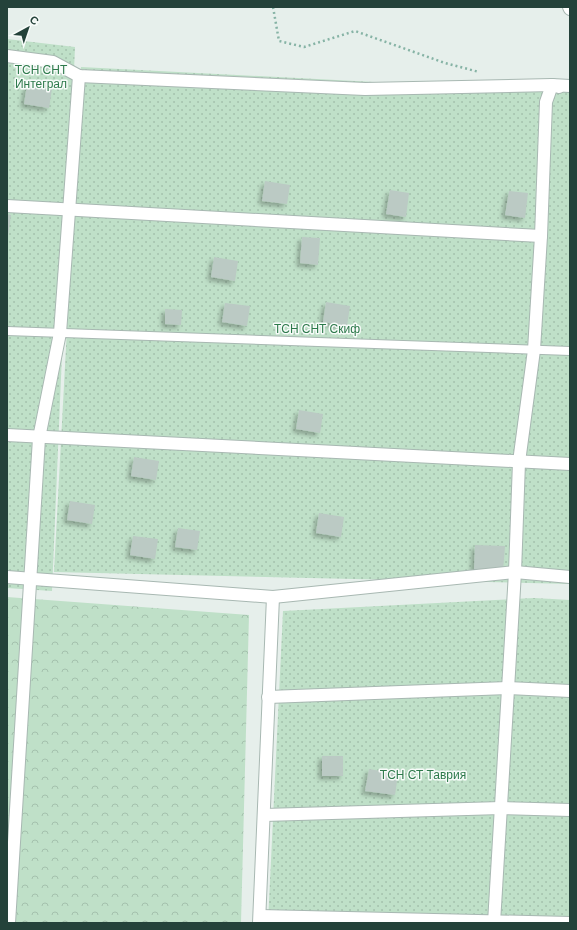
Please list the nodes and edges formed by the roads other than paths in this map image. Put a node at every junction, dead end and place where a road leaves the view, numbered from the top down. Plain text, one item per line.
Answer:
1 (7, 56) edge
2 (79, 76) junction
3 (552, 86) junction
4 (570, 86) edge
5 (570, 89) edge
6 (7, 206) edge
7 (69, 209) junction
8 (541, 236) junction
9 (7, 331) edge
10 (60, 334) junction
11 (534, 350) junction
12 (570, 351) edge
13 (7, 435) edge
14 (40, 438) junction
15 (519, 462) junction
16 (570, 464) edge
17 (515, 572) junction
18 (7, 577) edge
19 (570, 577) edge
20 (32, 578) junction
21 (273, 597) junction
22 (508, 688) junction
23 (570, 691) edge
24 (268, 697) junction
25 (501, 808) junction
26 (570, 810) edge
27 (264, 815) junction
28 (260, 919) edge
29 (494, 922) edge
30 (9, 923) edge
31 (570, 923) edge

1 - 2 street
2 - 3 street
2 - 7 street
3 - 4 street
3 - 5 street
3 - 8 street
6 - 7 street
7 - 8 street
7 - 10 street
8 - 11 street
9 - 10 lane
10 - 11 lane
10 - 14 street
11 - 12 lane
11 - 15 street
13 - 14 street
14 - 15 street
14 - 20 street
15 - 16 street
15 - 17 street
17 - 19 street
17 - 21 street
17 - 22 street
18 - 20 street
20 - 21 street
20 - 30 street
21 - 24 street
22 - 23 street
22 - 24 street
22 - 25 street
24 - 27 street
25 - 26 street
25 - 27 street
25 - 29 street
27 - 28 street
28 - 29 street
29 - 31 street

